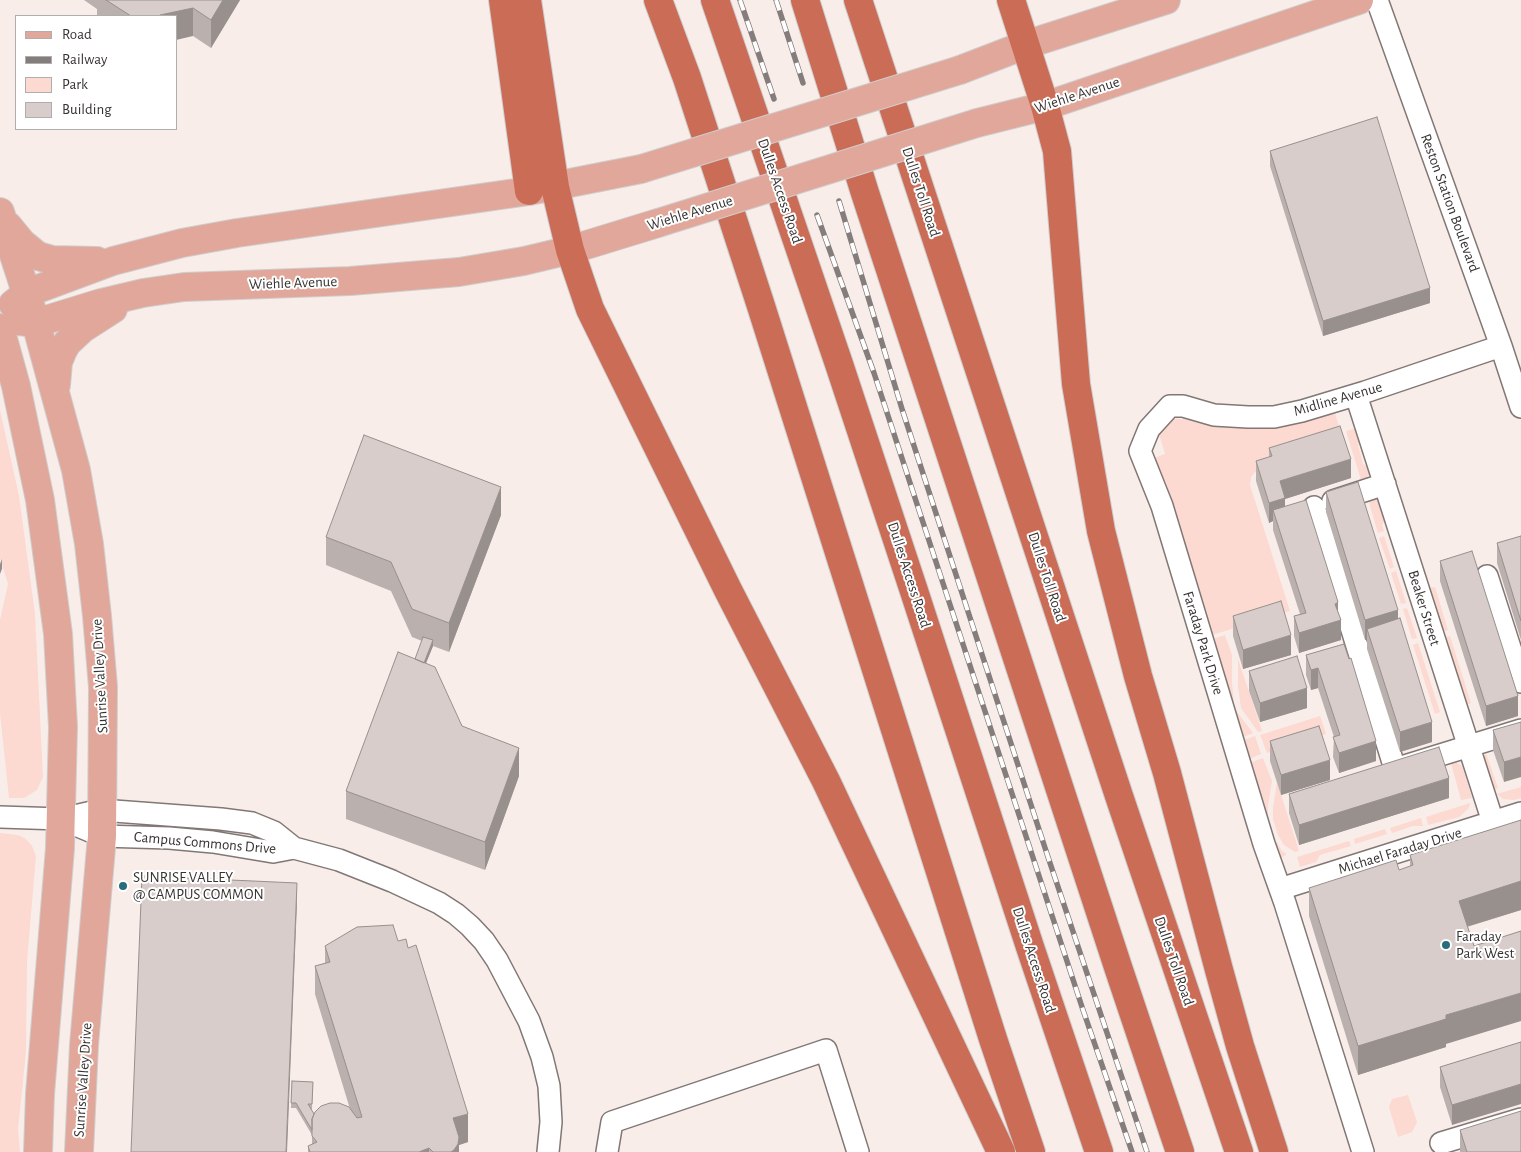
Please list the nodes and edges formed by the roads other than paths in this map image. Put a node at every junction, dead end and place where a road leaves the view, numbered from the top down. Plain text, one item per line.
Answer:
1 (503, 0) edge
2 (527, 0) edge
3 (658, 0) edge
4 (715, 0) edge
5 (805, 0) edge
6 (858, 0) edge
7 (1011, 0) edge
8 (1166, 0) edge
9 (1359, 0) edge
10 (1377, 0) edge
11 (1025, 45) junction
12 (1045, 106) junction
13 (542, 189) junction
14 (1, 216) edge
15 (570, 250) junction
16 (113, 261) junction
17 (27, 293) junction
18 (143, 293) junction
19 (0, 317) edge
20 (36, 323) junction
21 (0, 328) edge
22 (1501, 346) junction
23 (55, 390) junction
24 (1356, 395) junction
25 (1170, 406) joint
26 (1521, 407) edge
27 (1385, 484) junction
28 (1487, 576) dead end
29 (1521, 682) edge
30 (1521, 730) edge
31 (1468, 746) junction
32 (0, 817) edge
33 (61, 820) junction
34 (1507, 822) edge
35 (101, 823) junction
36 (1280, 889) junction
37 (1521, 1118) edge
38 (1441, 1143) dead end
39 (38, 1152) edge
40 (79, 1152) edge
41 (548, 1152) edge
42 (607, 1152) edge
43 (858, 1152) edge
44 (1001, 1152) edge
45 (1031, 1152) edge
46 (1099, 1152) edge
47 (1180, 1152) edge
48 (1240, 1152) edge
49 (1274, 1152) edge
50 (1363, 1152) edge

1 - 13 highway
2 - 13 highway
3 - 45 highway
4 - 46 highway, Dulles Access Road
5 - 47 highway
6 - 48 highway, Dulles Toll Road
7 - 11 highway
8 - 11 main road, Wiehle Avenue
9 - 12 main road, Wiehle Avenue
10 - 22 street, Reston Station Boulevard
11 - 12 highway
11 - 13 main road, Wiehle Avenue, bridge
12 - 15 main road, Wiehle Avenue, bridge
12 - 49 highway
13 - 15 highway
13 - 16 main road, Wiehle Avenue
14 - 16 main road
14 - 17 main road, Sunrise Valley Drive
15 - 18 main road, Wiehle Avenue
15 - 44 highway
16 - 17 main road, Wiehle Avenue
17 - 19 main road, Wiehle Avenue
17 - 20 main road, Sunrise Valley Drive
18 - 20 main road, Wiehle Avenue
18 - 23 main road
19 - 20 main road, Wiehle Avenue
20 - 23 main road, Sunrise Valley Drive
21 - 33 main road
22 - 24 street, Midline Avenue
22 - 26 street, Reston Station Boulevard
23 - 35 main road, Sunrise Valley Drive
24 - 25 street, Midline Avenue
24 - 27 street, Beaker Street
25 - 36 street, Faraday Park Drive
27 - 31 street, Beaker Street
27 - 31 street
28 - 29 street
30 - 31 street
31 - 34 street, Beaker Street
32 - 33 street, Campus Commons Drive
33 - 35 street, Campus Commons Drive
33 - 39 main road
34 - 36 street, Michael Faraday Drive
35 - 40 main road, Sunrise Valley Drive
35 - 41 street, Campus Commons Drive
36 - 50 street, Faraday Park Drive
37 - 38 street
42 - 43 street

